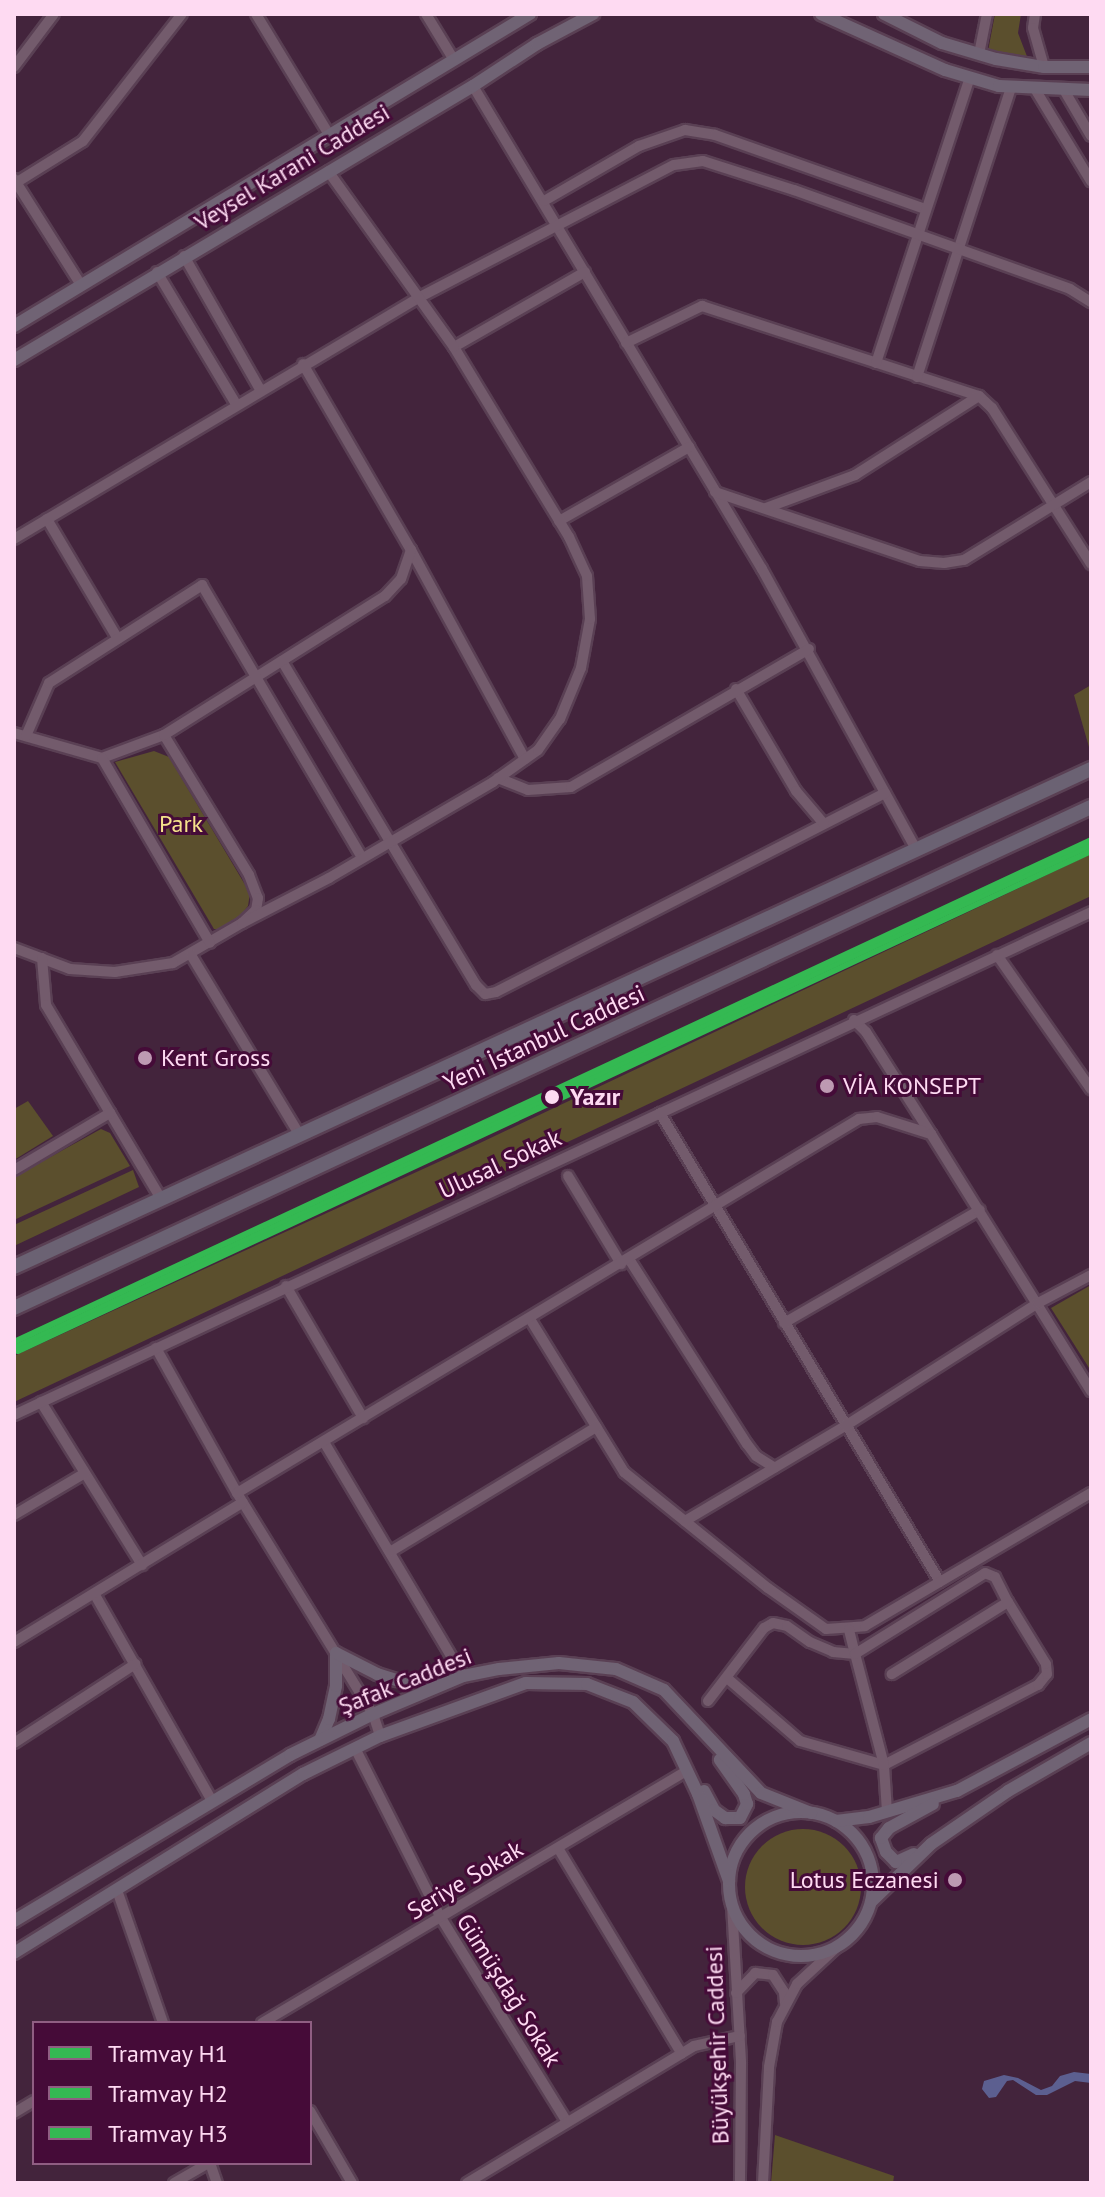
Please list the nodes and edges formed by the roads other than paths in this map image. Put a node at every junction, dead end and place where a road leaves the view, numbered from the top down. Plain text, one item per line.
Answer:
1 (54, 14) edge
2 (182, 14) edge
3 (256, 14) edge
4 (426, 14) edge
5 (530, 14) edge
6 (593, 14) edge
7 (821, 14) edge
8 (884, 14) edge
9 (987, 14) edge
10 (1035, 14) edge
11 (979, 54) junction
12 (454, 60) junction
13 (14, 67) edge
14 (1044, 67) junction
15 (1091, 67) edge
16 (970, 77) junction
17 (473, 86) junction
18 (1011, 88) junction
19 (1035, 89) junction
20 (1064, 90) junction
21 (1091, 90) edge
22 (330, 136) junction
23 (1091, 136) edge
24 (328, 171) junction
25 (1091, 181) edge
26 (15, 182) edge
27 (544, 201) junction
28 (925, 209) junction
29 (559, 227) junction
30 (917, 233) junction
31 (958, 248) junction
32 (184, 256) junction
33 (157, 272) junction
34 (585, 272) junction
35 (81, 285) junction
36 (420, 297) junction
37 (1091, 302) edge
38 (14, 326) edge
39 (626, 343) junction
40 (454, 347) junction
41 (14, 360) edge
42 (876, 363) junction
43 (303, 364) junction
44 (917, 377) junction
45 (260, 389) junction
46 (979, 396) junction
47 (236, 404) junction
48 (689, 447) junction
49 (1091, 482) edge
50 (715, 492) junction
51 (1056, 507) junction
52 (765, 508) junction
53 (47, 519) junction
54 (559, 521) junction
55 (14, 539) edge
56 (411, 550) junction
57 (1091, 564) edge
58 (118, 639) junction
59 (809, 649) junction
60 (282, 661) junction
61 (257, 677) junction
62 (736, 689) junction
63 (14, 733) edge
64 (164, 735) junction
65 (26, 736) junction
66 (102, 758) junction
67 (525, 759) junction
68 (1091, 769) edge
69 (498, 778) junction
70 (885, 793) junction
71 (1091, 807) edge
72 (824, 824) junction
73 (390, 842) junction
74 (916, 849) junction
75 (362, 858) junction
76 (1091, 912) edge
77 (242, 923) junction
78 (210, 943) junction
79 (14, 948) edge
80 (191, 955) junction
81 (997, 955) junction
82 (42, 958) junction
83 (854, 1020) junction
84 (1091, 1089) edge
85 (110, 1113) junction
86 (660, 1113) junction
87 (931, 1134) junction
88 (300, 1136) junction
89 (14, 1170) edge
90 (568, 1176) dead end
91 (161, 1199) junction
92 (718, 1205) junction
93 (980, 1210) junction
94 (625, 1261) junction
95 (14, 1267) edge
96 (1091, 1275) edge
97 (286, 1286) junction
98 (1038, 1303) junction
99 (14, 1308) edge
100 (530, 1319) junction
101 (784, 1323) junction
102 (156, 1348) junction
103 (1091, 1391) edge
104 (41, 1402) junction
105 (14, 1415) edge
106 (363, 1418) junction
107 (845, 1426) junction
108 (596, 1427) junction
109 (324, 1442) junction
110 (775, 1468) junction
111 (85, 1473) junction
112 (1091, 1493) edge
113 (240, 1498) junction
114 (14, 1515) edge
115 (685, 1521) junction
116 (390, 1552) junction
117 (142, 1565) junction
118 (940, 1582) junction
119 (95, 1595) junction
120 (1008, 1602) junction
121 (849, 1630) junction
122 (14, 1642) edge
123 (336, 1653) junction
124 (855, 1654) junction
125 (135, 1664) junction
126 (892, 1674) dead end
127 (463, 1676) junction
128 (727, 1678) junction
129 (445, 1683) junction
130 (708, 1701) dead end
131 (373, 1714) junction
132 (1091, 1719) edge
133 (702, 1731) junction
134 (380, 1736) junction
135 (320, 1740) junction
136 (14, 1743) edge
137 (1091, 1743) edge
138 (355, 1748) junction
139 (884, 1765) junction
140 (688, 1770) junction
141 (957, 1791) junction
142 (212, 1801) junction
143 (887, 1812) junction
144 (811, 1813) junction
145 (836, 1821) junction
146 (931, 1844) junction
147 (558, 1848) junction
148 (729, 1881) junction
149 (117, 1890) junction
150 (871, 1902) junction
151 (732, 1905) junction
152 (441, 1918) junction
153 (14, 1921) edge
154 (837, 1947) junction
155 (17, 1953) edge
156 (736, 1993) junction
157 (785, 2005) junction
158 (162, 2021) edge
159 (265, 2021) edge
160 (740, 2036) junction
161 (682, 2054) junction
162 (32, 2102) edge
163 (14, 2113) edge
164 (312, 2114) edge
165 (567, 2122) junction
166 (206, 2165) edge
167 (174, 2183) edge
168 (352, 2183) edge
169 (467, 2183) edge
170 (740, 2183) edge
171 (763, 2183) edge

1 - 13 street
2 - 26 street
3 - 22 street
4 - 12 street
5 - 12 main road, Veysel Karani Caddesi
6 - 17 main road, Veysel Karani Caddesi
7 - 16 main road
8 - 11 main road
9 - 11 street
10 - 14 street
11 - 14 main road
12 - 22 main road, Veysel Karani Caddesi
14 - 15 main road
16 - 18 main road
16 - 28 street
17 - 24 main road, Veysel Karani Caddesi
17 - 27 street
18 - 19 main road
18 - 31 street
19 - 20 main road
19 - 25 street
20 - 21 main road
20 - 23 street
22 - 35 main road, Veysel Karani Caddesi
24 - 32 main road, Veysel Karani Caddesi
24 - 36 street
26 - 35 street
27 - 28 street
27 - 29 street
28 - 30 street
29 - 30 street
29 - 34 street
29 - 36 street
30 - 31 street
30 - 42 street
31 - 37 street
31 - 44 street
32 - 33 main road, Veysel Karani Caddesi
32 - 45 street
33 - 41 main road, Veysel Karani Caddesi
33 - 47 street
34 - 39 street
34 - 40 street
35 - 38 main road, Veysel Karani Caddesi
36 - 40 street
36 - 43 street
39 - 42 street
39 - 48 street
40 - 54 street
42 - 44 street
43 - 45 street
43 - 56 street
44 - 46 street
45 - 47 street
46 - 51 street
46 - 52 street
47 - 53 street
48 - 50 street
48 - 54 street
49 - 51 street
50 - 52 street
50 - 59 street
51 - 52 street
51 - 57 street
53 - 55 street
53 - 58 street
54 - 67 street
56 - 60 street
56 - 67 street
58 - 61 street
58 - 65 street
59 - 62 street
59 - 70 street
60 - 61 street
60 - 73 street
61 - 64 street
61 - 75 street
62 - 69 street
62 - 72 street
63 - 65 street
64 - 66 street
64 - 77 street
65 - 66 street
66 - 78 street
67 - 69 street
68 - 74 highway, Yeni İstanbul Caddesi
69 - 73 street
70 - 72 street
70 - 74 street
71 - 99 highway, Yeni İstanbul Caddesi
72 - 73 street
73 - 75 street
74 - 88 highway, Yeni İstanbul Caddesi
75 - 77 street
76 - 81 street, Ulusal Sokak
77 - 78 street
78 - 80 street
79 - 82 street
80 - 82 street
80 - 88 street
81 - 83 street, Ulusal Sokak
81 - 84 street
82 - 85 street
83 - 86 street, Ulusal Sokak
83 - 87 street
85 - 89 street
85 - 91 street
86 - 92 street
86 - 97 street, Ulusal Sokak
87 - 92 street
87 - 93 street
88 - 91 highway, Yeni İstanbul Caddesi
90 - 94 street
91 - 95 highway, Yeni İstanbul Caddesi
92 - 94 street
92 - 101 street
93 - 98 street
93 - 101 street
94 - 100 street
94 - 110 street
96 - 98 street
97 - 102 street, Ulusal Sokak
97 - 106 street
98 - 103 street
98 - 107 street
100 - 106 street
100 - 108 street
101 - 107 street
102 - 104 street, Ulusal Sokak
102 - 113 street
104 - 105 street, Ulusal Sokak
104 - 111 street
106 - 109 street
107 - 110 street
107 - 118 street
108 - 115 street
108 - 116 street
109 - 113 street
109 - 116 street
110 - 115 street
111 - 114 street
111 - 117 street
112 - 118 street
113 - 117 street
113 - 123 street
115 - 121 street
116 - 127 street
117 - 119 street
118 - 121 street
119 - 122 street
119 - 125 street
120 - 124 street
120 - 126 street
120 - 139 street
121 - 124 street
123 - 129 main road
123 - 131 street
123 - 135 main road
124 - 128 street
124 - 139 street
125 - 136 street
125 - 142 street
127 - 129 main road, Şafak Caddesi
127 - 133 main road, Şafak Caddesi
128 - 130 street
128 - 139 street
129 - 131 main road, Şafak Caddesi
131 - 134 street
131 - 135 main road, Şafak Caddesi
132 - 141 main road
133 - 140 main road
133 - 144 main road, Şafak Caddesi
134 - 138 main road, Şafak Caddesi
134 - 140 main road, Şafak Caddesi
135 - 142 main road, Şafak Caddesi
137 - 146 main road
138 - 149 main road, Şafak Caddesi
138 - 152 street, Gümüşdağ Sokak
139 - 143 street
140 - 147 street, Seriye Sokak
140 - 148 main road, Şafak Caddesi
141 - 143 main road
141 - 146 main road
142 - 153 main road, Şafak Caddesi
143 - 145 main road
144 - 145 main road
144 - 148 main road
145 - 150 main road
146 - 150 main road
147 - 152 street, Seriye Sokak
147 - 161 street
148 - 151 main road
149 - 155 main road, Şafak Caddesi
149 - 158 street
150 - 154 main road
151 - 154 main road
151 - 156 street, Büyükşehir Caddesi
152 - 159 street, Seriye Sokak
152 - 165 street, Gümüşdağ Sokak
154 - 157 street, Büyükşehir Caddesi
156 - 157 street
156 - 160 street, Büyükşehir Caddesi
157 - 171 street, Büyükşehir Caddesi
160 - 161 street
160 - 170 street, Büyükşehir Caddesi
161 - 165 street
162 - 163 street
164 - 168 street
165 - 169 street
166 - 167 street

